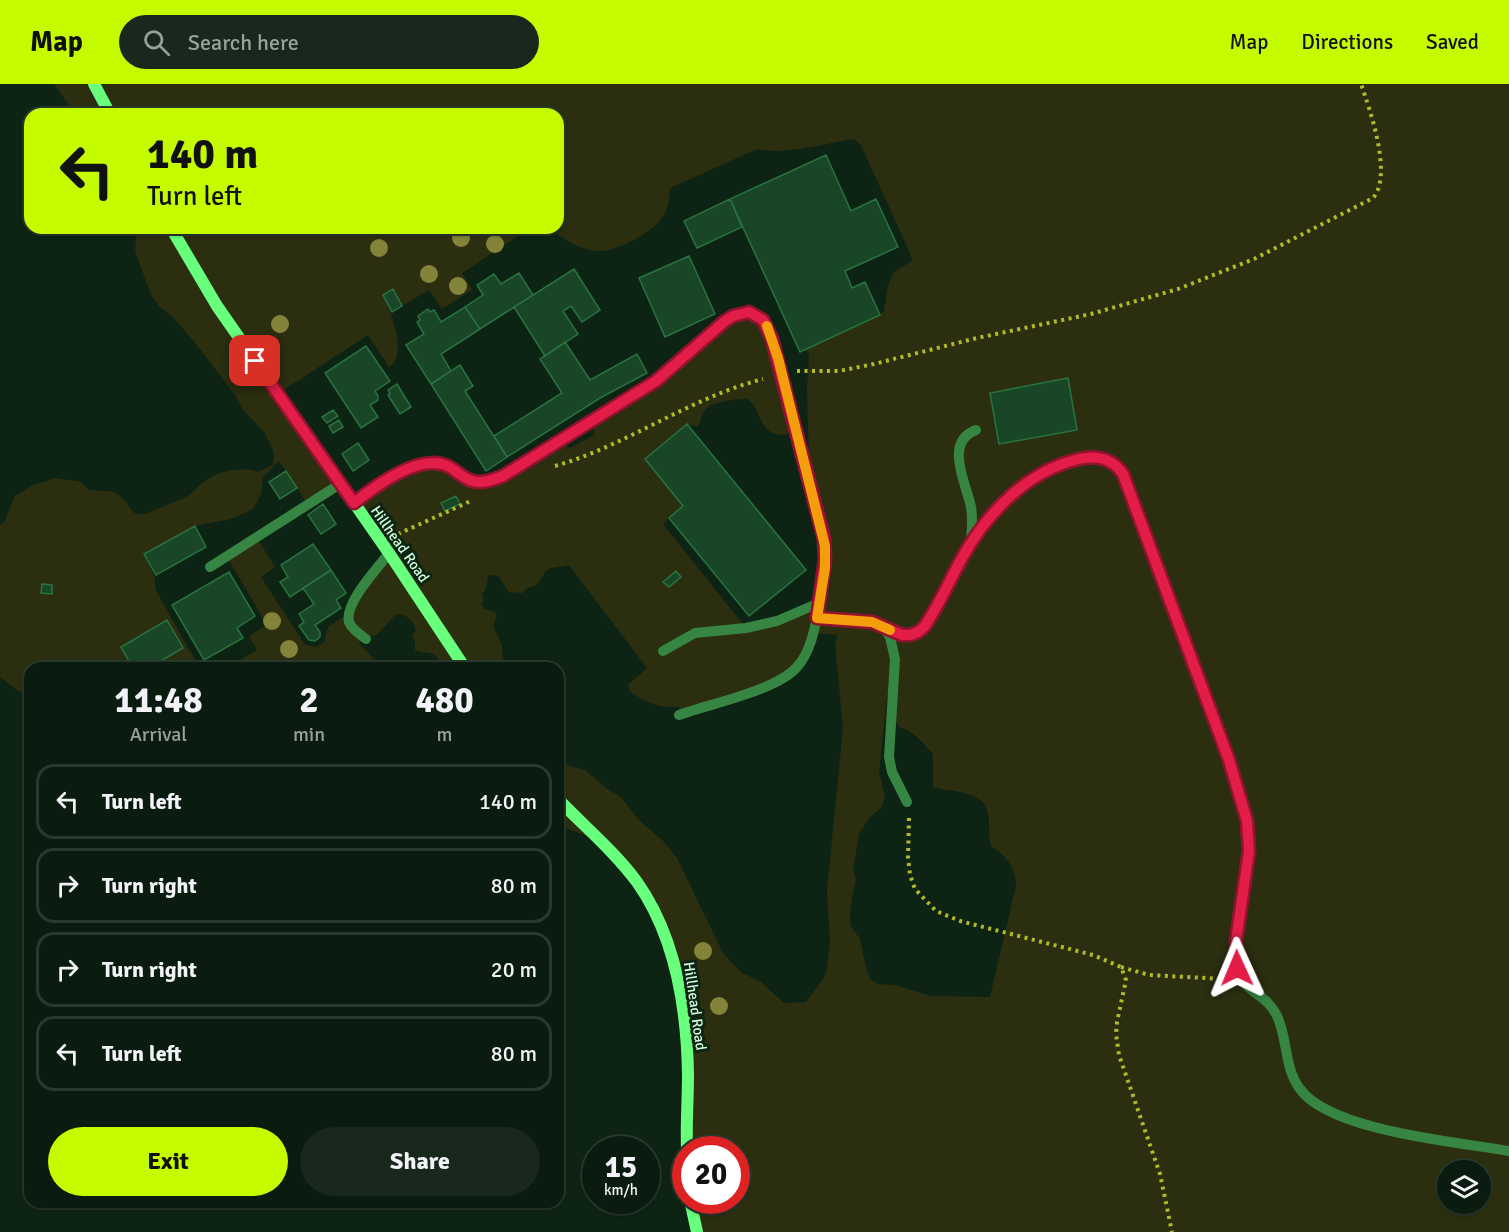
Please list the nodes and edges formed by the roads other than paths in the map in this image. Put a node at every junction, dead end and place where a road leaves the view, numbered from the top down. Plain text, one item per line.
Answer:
1 (94, 84) edge
2 (107, 108) edge
3 (174, 234) edge
4 (976, 430) dead end
5 (340, 484) junction
6 (354, 503) junction
7 (970, 544) junction
8 (385, 548) junction
9 (210, 567) dead end
10 (819, 603) junction
11 (817, 618) junction
12 (883, 627) junction
13 (366, 639) dead end
14 (663, 651) dead end
15 (461, 662) edge
16 (679, 715) dead end
17 (907, 802) road end
18 (564, 805) edge
19 (687, 1136) edge
20 (1509, 1151) edge
21 (693, 1214) edge
22 (697, 1232) edge

1 - 2 street
3 - 5 street, Hillhead Road
4 - 7 lane
5 - 6 street, Hillhead Road
5 - 9 lane
6 - 8 street, Hillhead Road
6 - 10 lane
7 - 12 lane
7 - 20 lane
8 - 13 lane
8 - 15 street, Hillhead Road
10 - 11 lane
10 - 14 lane
11 - 12 lane
11 - 16 lane
12 - 17 lane
18 - 19 street, Hillhead Road
21 - 22 street

